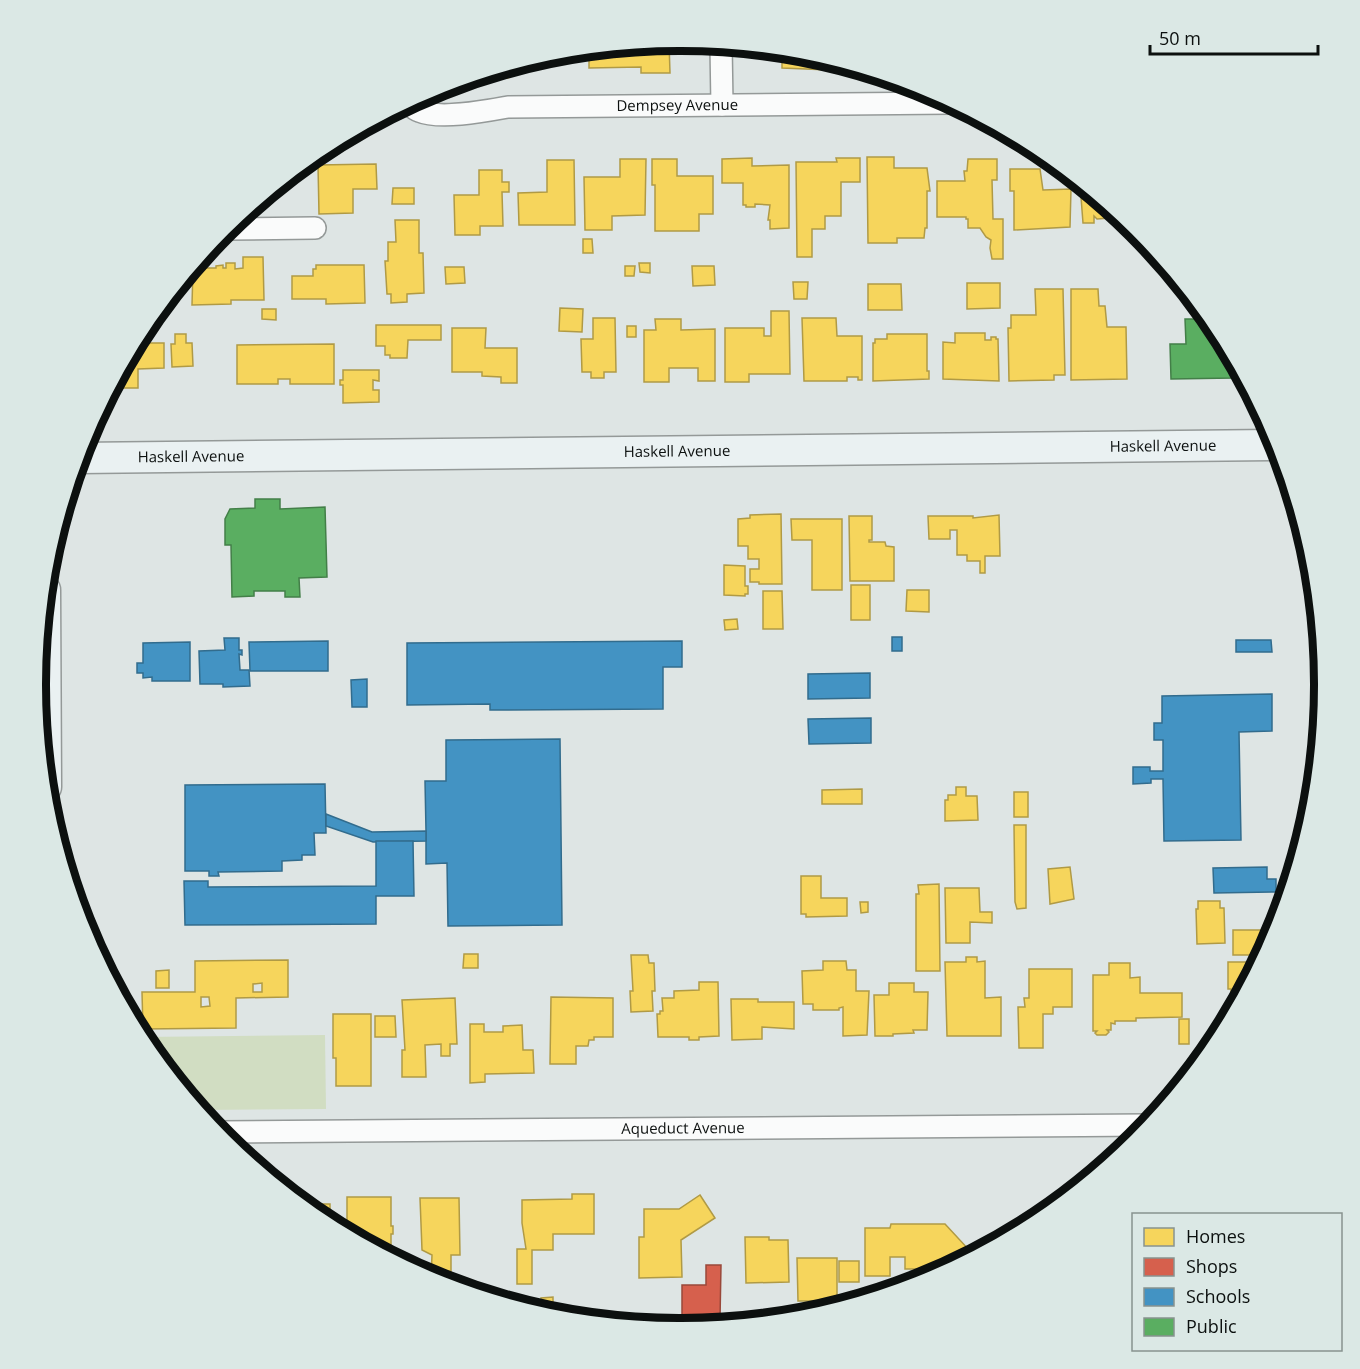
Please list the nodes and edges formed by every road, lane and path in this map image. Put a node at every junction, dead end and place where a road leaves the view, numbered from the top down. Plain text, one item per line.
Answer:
1 (721, 52) edge
2 (931, 103) edge
3 (722, 105) junction
4 (416, 109) edge
5 (315, 228) dead end
6 (240, 229) edge
7 (1266, 445) edge
8 (89, 458) edge
9 (1134, 1125) edge
10 (232, 1132) edge

1 - 3 street
2 - 3 street, Dempsey Avenue
3 - 4 street, Dempsey Avenue
5 - 6 street
7 - 8 main road, Haskell Avenue
9 - 10 street, Aqueduct Avenue

